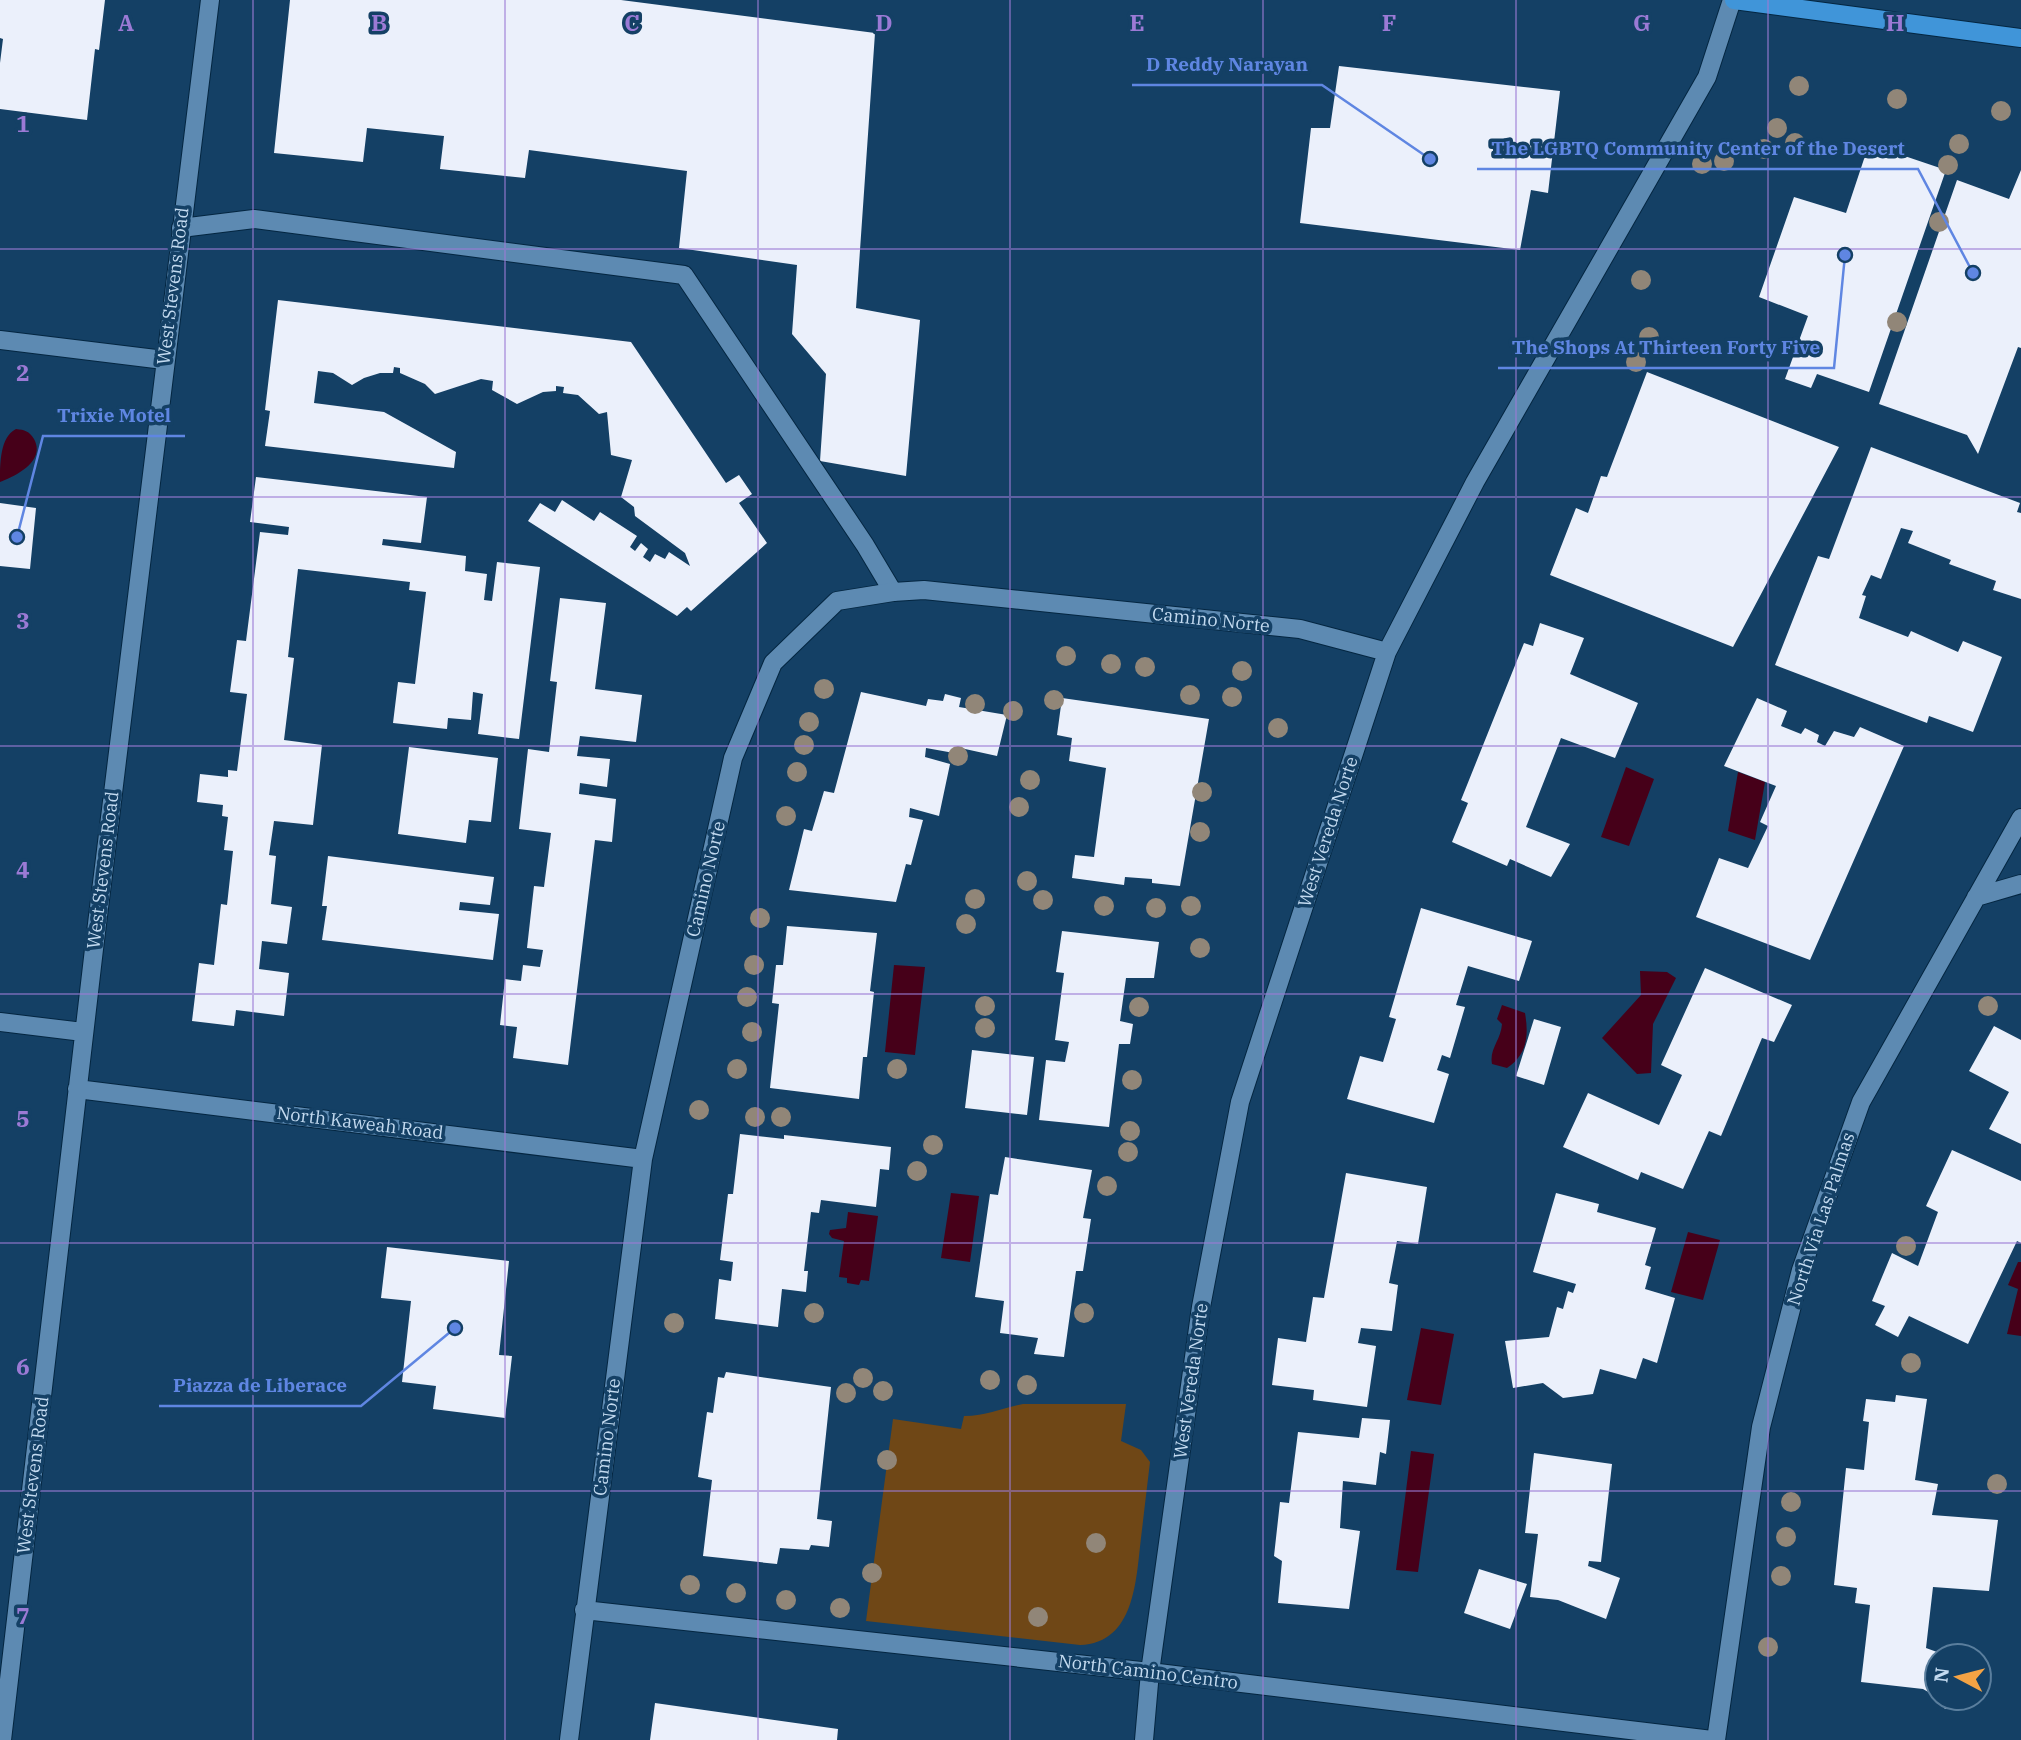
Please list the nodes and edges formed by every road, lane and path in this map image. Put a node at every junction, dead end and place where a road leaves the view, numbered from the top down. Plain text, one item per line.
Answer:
1 (210, 0) edge
2 (1733, 0) edge
3 (2021, 38) edge
4 (181, 228) junction
5 (0, 340) edge
6 (164, 360) junction
7 (893, 592) junction
8 (1387, 652) junction
9 (2021, 818) edge
10 (2021, 884) edge
11 (1976, 897) junction
12 (0, 1022) edge
13 (83, 1032) junction
14 (77, 1089) junction
15 (643, 1159) junction
16 (584, 1610) junction
17 (1150, 1672) junction
18 (2, 1740) edge
19 (569, 1740) edge
20 (1144, 1740) edge
21 (1714, 1740) edge

1 - 4 street, West Stevens Road
2 - 3 main road
2 - 8 street, West Vereda Norte
4 - 6 street, West Stevens Road
4 - 7 street
5 - 6 street
6 - 13 street, West Stevens Road
7 - 8 street, Camino Norte
7 - 15 street, Camino Norte
8 - 17 street, West Vereda Norte
9 - 11 street, North Via Las Palmas
10 - 11 street
11 - 21 street, North Via Las Palmas
12 - 13 street
13 - 14 street, West Stevens Road
14 - 15 street, North Kaweah Road
14 - 18 street, West Stevens Road
15 - 16 street, Camino Norte
16 - 17 street, North Camino Centro
16 - 19 street, Camino Norte
17 - 20 street, West Vereda Norte
17 - 21 street, North Camino Centro

